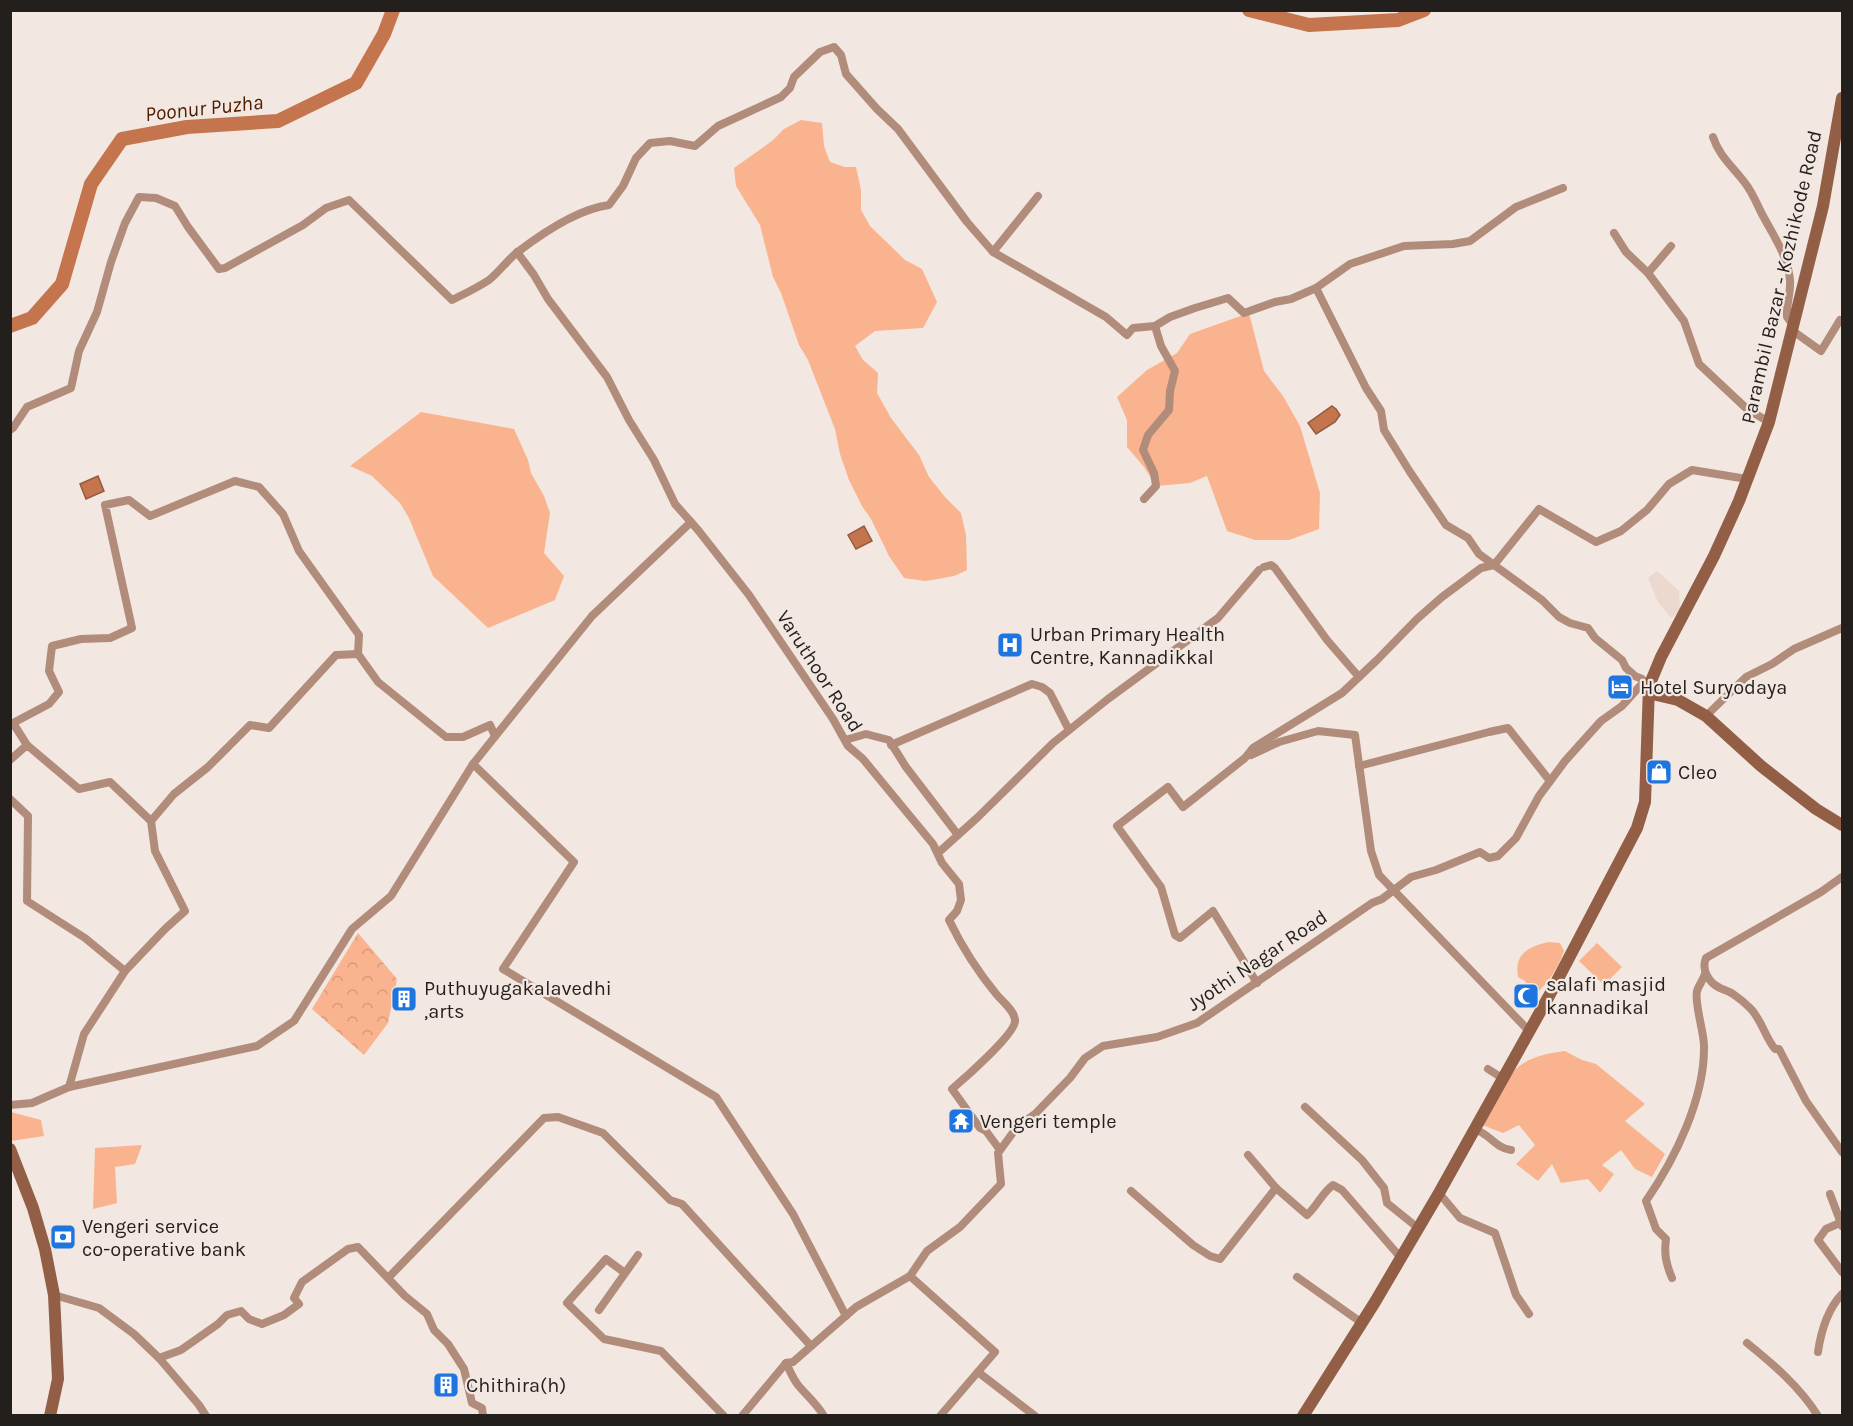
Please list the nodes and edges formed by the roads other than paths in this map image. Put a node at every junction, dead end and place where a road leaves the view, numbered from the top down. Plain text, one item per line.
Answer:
1 (1842, 98) edge
2 (1713, 137) dead end
3 (1563, 188) dead end
4 (1038, 196) dead end
5 (1614, 233) dead end
6 (1671, 246) dead end
7 (517, 252) junction
8 (993, 252) junction
9 (1648, 273) junction
10 (1316, 288) junction
11 (1842, 322) edge
12 (1155, 326) junction
13 (1793, 329) junction
14 (1769, 422) junction
15 (10, 430) edge
16 (1747, 479) junction
17 (1144, 499) dead end
18 (691, 522) junction
19 (1494, 565) junction
20 (1842, 628) edge
21 (358, 654) junction
22 (1359, 677) junction
23 (1648, 690) junction
24 (1706, 716) junction
25 (1069, 730) junction
26 (495, 735) junction
27 (845, 740) junction
28 (27, 745) junction
29 (891, 745) junction
30 (1245, 758) junction
31 (10, 760) edge
32 (472, 764) junction
33 (1359, 766) junction
34 (1550, 781) junction
35 (10, 799) edge
36 (151, 821) junction
37 (1842, 825) edge
38 (958, 835) junction
39 (938, 853) junction
40 (1842, 877) edge
41 (1393, 891) junction
42 (125, 971) junction
43 (1705, 974) junction
44 (1257, 983) junction
45 (1529, 1031) junction
46 (1488, 1069) dead end
47 (1502, 1078) junction
48 (69, 1088) junction
49 (10, 1105) edge
50 (1305, 1107) dead end
51 (1474, 1129) junction
52 (1000, 1150) junction
53 (1511, 1150) dead end
54 (1842, 1152) edge
55 (1248, 1155) dead end
56 (12, 1158) edge
57 (1276, 1188) junction
58 (1131, 1191) dead end
59 (1439, 1193) junction
60 (1830, 1194) dead end
61 (1842, 1224) edge
62 (1418, 1228) junction
63 (638, 1255) dead end
64 (1401, 1258) junction
65 (1842, 1272) edge
66 (625, 1273) junction
67 (910, 1276) junction
68 (1297, 1276) dead end
69 (388, 1278) junction
70 (1672, 1278) dead end
71 (1842, 1294) edge
72 (54, 1295) junction
73 (598, 1310) dead end
74 (1529, 1314) dead end
75 (846, 1316) junction
76 (1362, 1323) junction
77 (1747, 1343) dead end
78 (811, 1346) junction
79 (1818, 1352) dead end
80 (159, 1358) junction
81 (786, 1363) junction
82 (978, 1372) junction
83 (50, 1416) edge
84 (206, 1416) edge
85 (483, 1416) edge
86 (724, 1416) edge
87 (742, 1416) edge
88 (824, 1416) edge
89 (940, 1416) edge
90 (1035, 1416) edge
91 (1304, 1416) edge
92 (1818, 1416) edge

1 - 13 main road, Parambil Bazar - Kozhikode Road
2 - 13 street
3 - 10 street
4 - 8 street
5 - 9 street
6 - 9 street
7 - 8 street
7 - 15 street
7 - 18 street, Varuthoor Road
8 - 12 street
9 - 14 street
10 - 12 street
10 - 19 street
11 - 13 street
12 - 17 street
13 - 14 main road, Parambil Bazar - Kozhikode Road
14 - 16 main road, Parambil Bazar - Kozhikode Road
16 - 19 street
16 - 23 main road, Parambil Bazar - Kozhikode Road
18 - 26 street
18 - 27 street, Varuthoor Road
19 - 22 street
19 - 23 street
20 - 24 street
21 - 26 street
21 - 28 street
21 - 36 street
22 - 25 street
22 - 30 street
23 - 24 main road
23 - 34 street, Jyothi Nagar Road
23 - 45 main road
24 - 37 main road
25 - 29 street
25 - 38 street
26 - 32 street
27 - 29 street
27 - 39 street, Varuthoor Road
28 - 31 street
28 - 36 street
29 - 38 street
30 - 33 street
30 - 44 street
32 - 48 street
32 - 75 street
33 - 34 street
33 - 41 street
34 - 41 street, Jyothi Nagar Road
35 - 42 street
36 - 42 street
38 - 39 street
39 - 52 street, Varuthoor Road
40 - 43 street
41 - 44 street, Jyothi Nagar Road
41 - 45 street
42 - 48 street
43 - 54 street
43 - 70 street
44 - 52 street, Jyothi Nagar Road
45 - 47 main road
46 - 47 street
47 - 51 main road
48 - 49 street
50 - 62 street
51 - 53 street
51 - 59 main road
52 - 67 street
55 - 57 street
56 - 72 main road
57 - 58 street
57 - 64 street
59 - 62 main road
59 - 74 street
60 - 61 street
61 - 65 street
62 - 64 main road
63 - 66 street
64 - 76 main road
66 - 73 street
66 - 86 street
67 - 75 street
67 - 82 street
68 - 76 street
69 - 78 street
69 - 80 street
69 - 85 street
71 - 79 street
72 - 80 street
72 - 83 main road
75 - 78 street
76 - 91 main road
77 - 92 street
78 - 81 street
80 - 84 street
81 - 87 street
81 - 88 street
82 - 89 street
82 - 90 street

